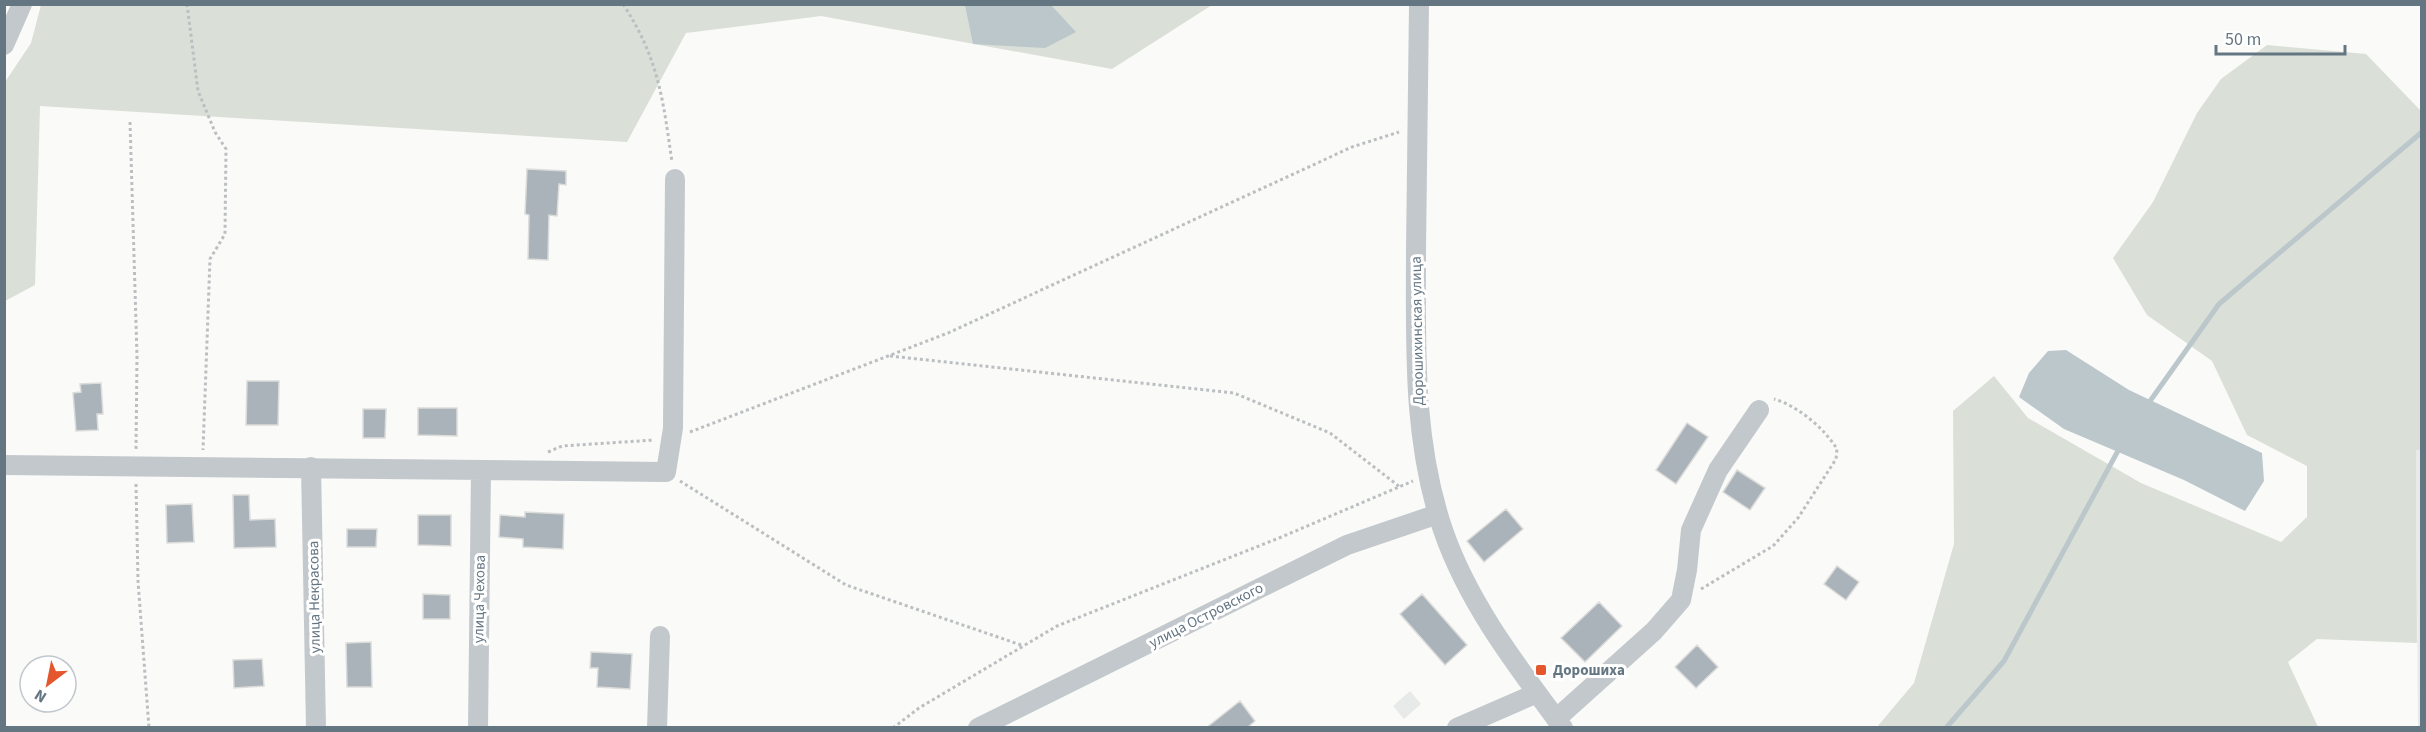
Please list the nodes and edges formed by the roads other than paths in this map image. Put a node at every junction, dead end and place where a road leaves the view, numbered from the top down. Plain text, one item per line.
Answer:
1 (22, 4) edge
2 (1419, 4) edge
3 (4, 45) edge
4 (675, 179) road end
5 (1759, 410) road end
6 (4, 465) edge
7 (311, 467) junction
8 (481, 470) junction
9 (1438, 514) junction
10 (660, 636) dead end
11 (1537, 693) junction
12 (1559, 723) edge
13 (316, 728) edge
14 (478, 728) edge
15 (657, 728) edge
16 (978, 728) edge
17 (1457, 728) edge

1 - 3 street
2 - 9 street, Дорошихинская улица
4 - 8 street
5 - 12 street
6 - 7 street
7 - 8 street
7 - 13 street, улица Некрасова
8 - 14 street, улица Чехова
9 - 11 street, Дорошихинская улица
9 - 16 street, улица Островского
10 - 15 street
11 - 12 street, Дорошихинская улица
11 - 17 street

